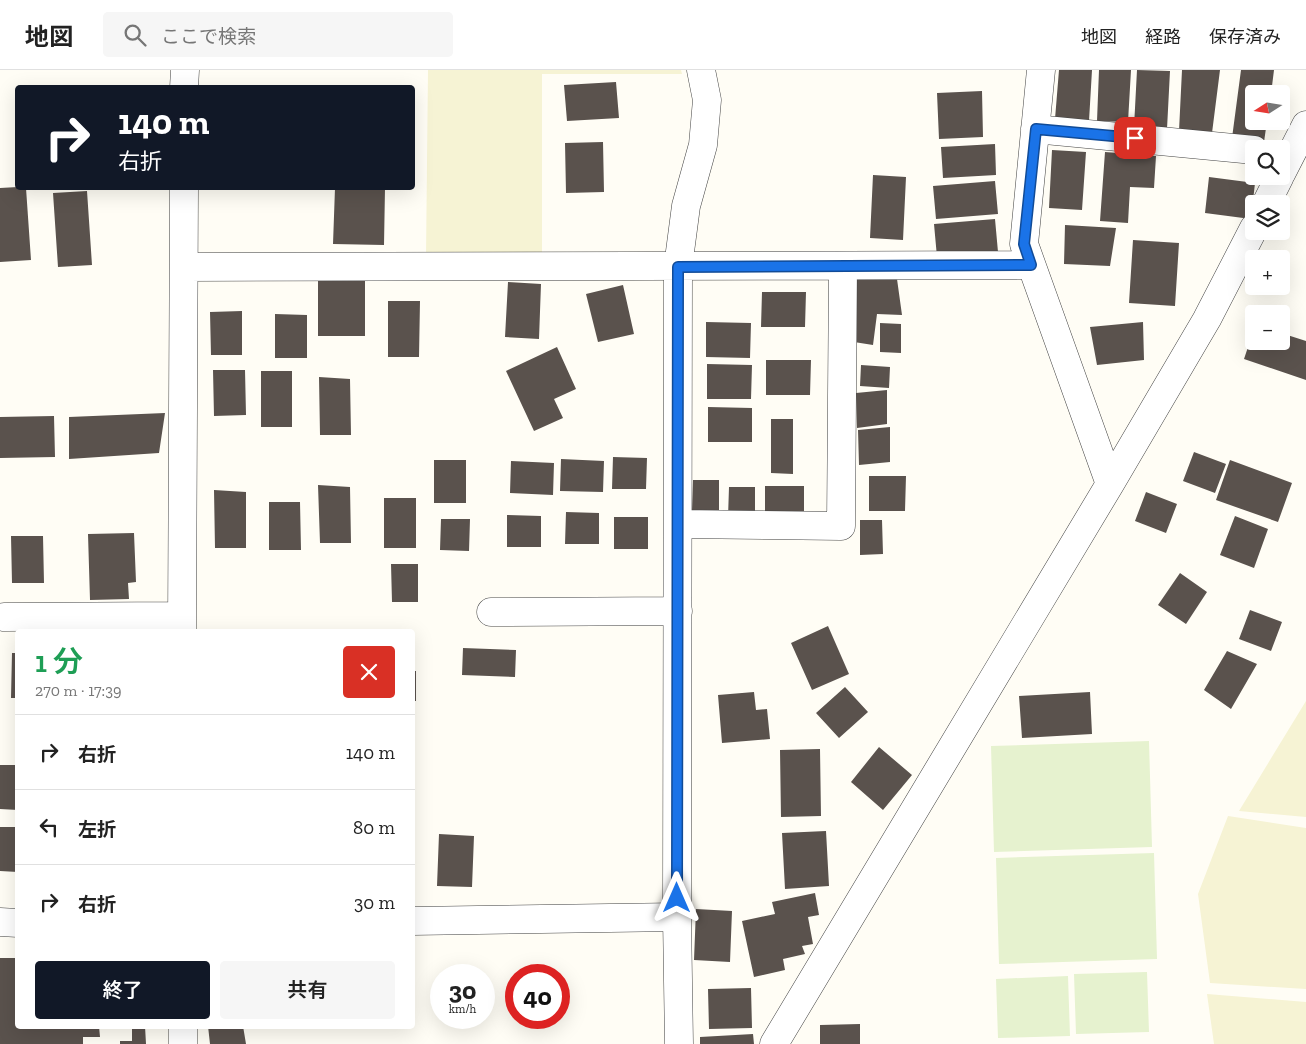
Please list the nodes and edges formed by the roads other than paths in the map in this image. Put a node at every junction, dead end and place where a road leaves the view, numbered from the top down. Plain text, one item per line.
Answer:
1 (185, 70) edge
2 (701, 70) edge
3 (1041, 70) edge
4 (184, 85) edge
5 (1306, 125) edge
6 (1036, 129) junction
7 (1245, 149) edge
8 (1290, 153) edge
9 (184, 190) edge
10 (1248, 240) edge
11 (1031, 265) junction
12 (843, 266) junction
13 (184, 267) junction
14 (678, 267) junction
15 (1110, 484) junction
16 (678, 524) junction
17 (491, 612) dead end
18 (678, 612) junction
19 (4, 617) dead end
20 (182, 624) edge
21 (677, 917) junction
22 (415, 921) edge
23 (0, 922) edge
24 (15, 922) edge
25 (183, 1029) edge
26 (183, 1044) edge
27 (679, 1044) edge
28 (774, 1044) edge

1 - 4 street
2 - 14 street
3 - 6 street
5 - 8 street
6 - 7 street
6 - 11 street
9 - 13 street
10 - 15 street
11 - 12 street
11 - 15 street
12 - 14 street
12 - 16 street
13 - 14 street
13 - 20 street
14 - 16 street
15 - 28 street
16 - 18 street
17 - 18 street
18 - 21 street
19 - 20 street
21 - 22 street
21 - 27 street
23 - 24 street
25 - 26 street

